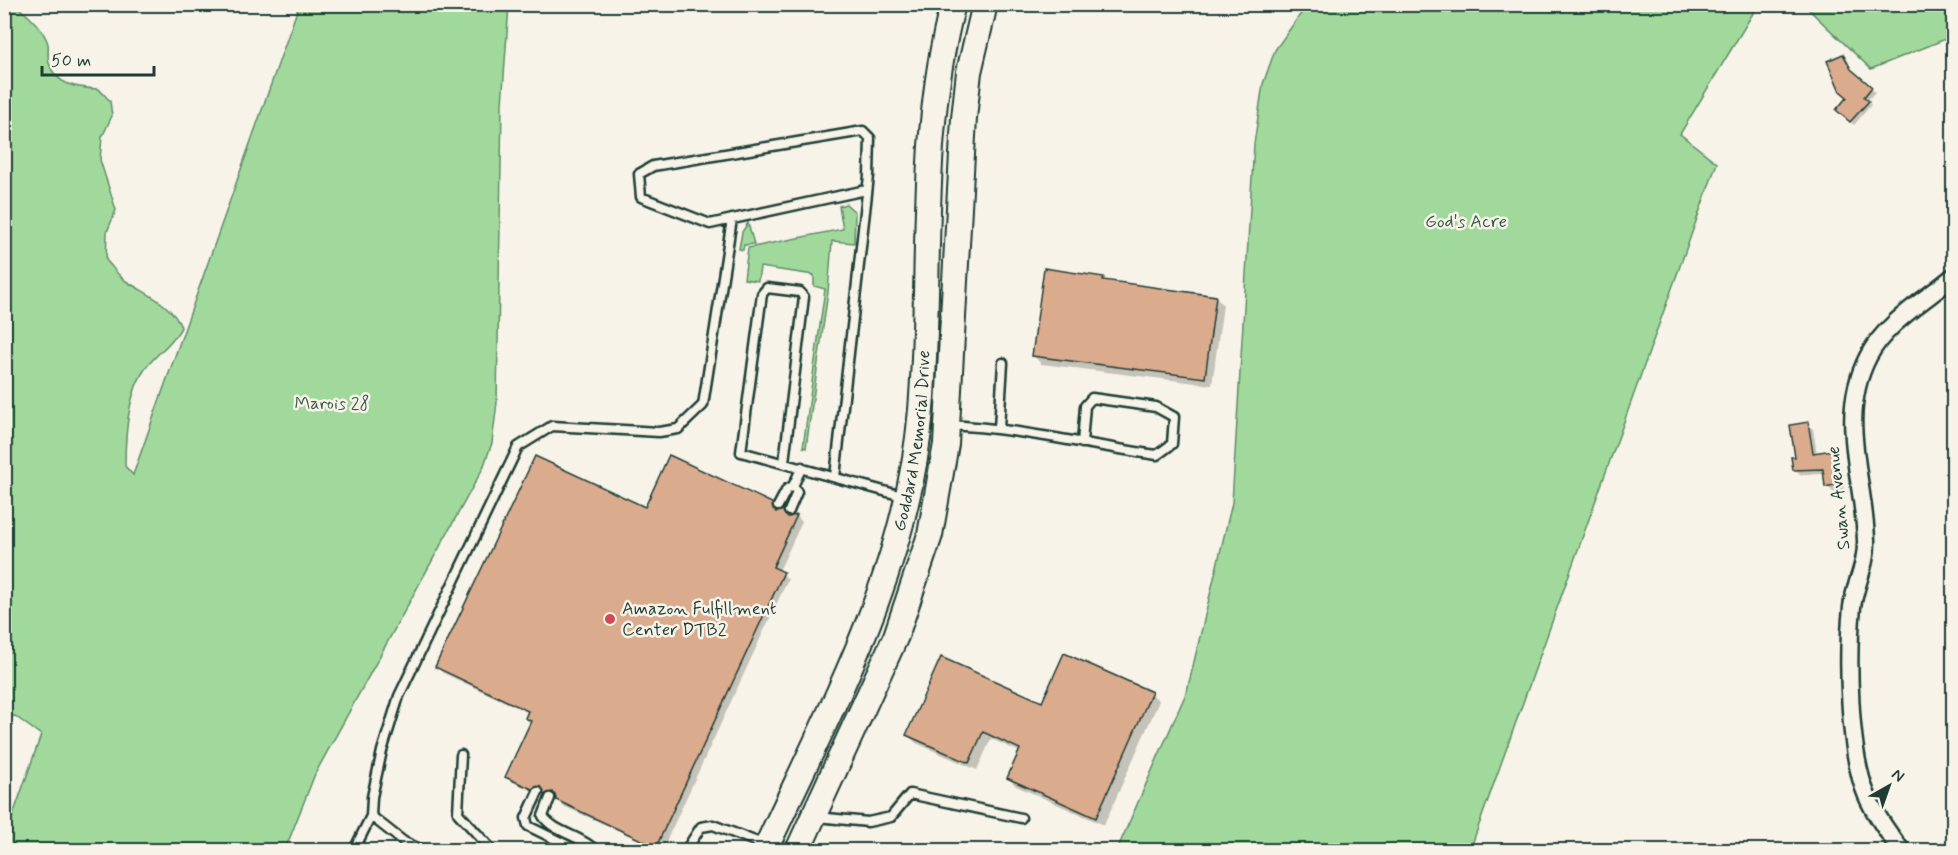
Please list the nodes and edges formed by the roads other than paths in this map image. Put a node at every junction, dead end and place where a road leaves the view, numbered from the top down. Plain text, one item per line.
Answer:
1 (953, 4) edge
2 (986, 4) edge
3 (866, 190) junction
4 (732, 219) junction
5 (1953, 276) edge
6 (1003, 363) dead end
7 (947, 425) junction
8 (999, 428) junction
9 (1082, 443) junction
10 (784, 462) junction
11 (802, 467) junction
12 (835, 477) junction
13 (793, 486) junction
14 (906, 497) junction
15 (778, 506) dead end
16 (789, 511) dead end
17 (461, 755) dead end
18 (538, 792) dead end
19 (550, 798) dead end
20 (371, 816) junction
21 (814, 817) junction
22 (1021, 819) dead end
23 (766, 848) edge
24 (354, 850) edge
25 (422, 850) edge
26 (492, 850) edge
27 (577, 850) edge
28 (595, 850) edge
29 (686, 850) edge
30 (798, 850) edge
31 (1901, 850) edge

1 - 14 main road, Goddard Memorial Drive
2 - 7 main road, Goddard Memorial Drive
3 - 4 lane
3 - 4 lane
3 - 12 lane
4 - 20 lane
5 - 31 street, Swan Avenue
6 - 8 lane
7 - 8 lane
7 - 21 main road, Goddard Memorial Drive
8 - 9 lane
9 - 9 lane
10 - 10 lane
10 - 11 lane
11 - 12 lane
11 - 13 lane
12 - 14 lane
13 - 15 lane
13 - 16 lane
14 - 23 main road, Goddard Memorial Drive
17 - 26 lane
18 - 27 lane
19 - 28 lane
20 - 24 lane
20 - 25 lane
21 - 22 lane
21 - 30 main road, Goddard Memorial Drive
23 - 29 lane

